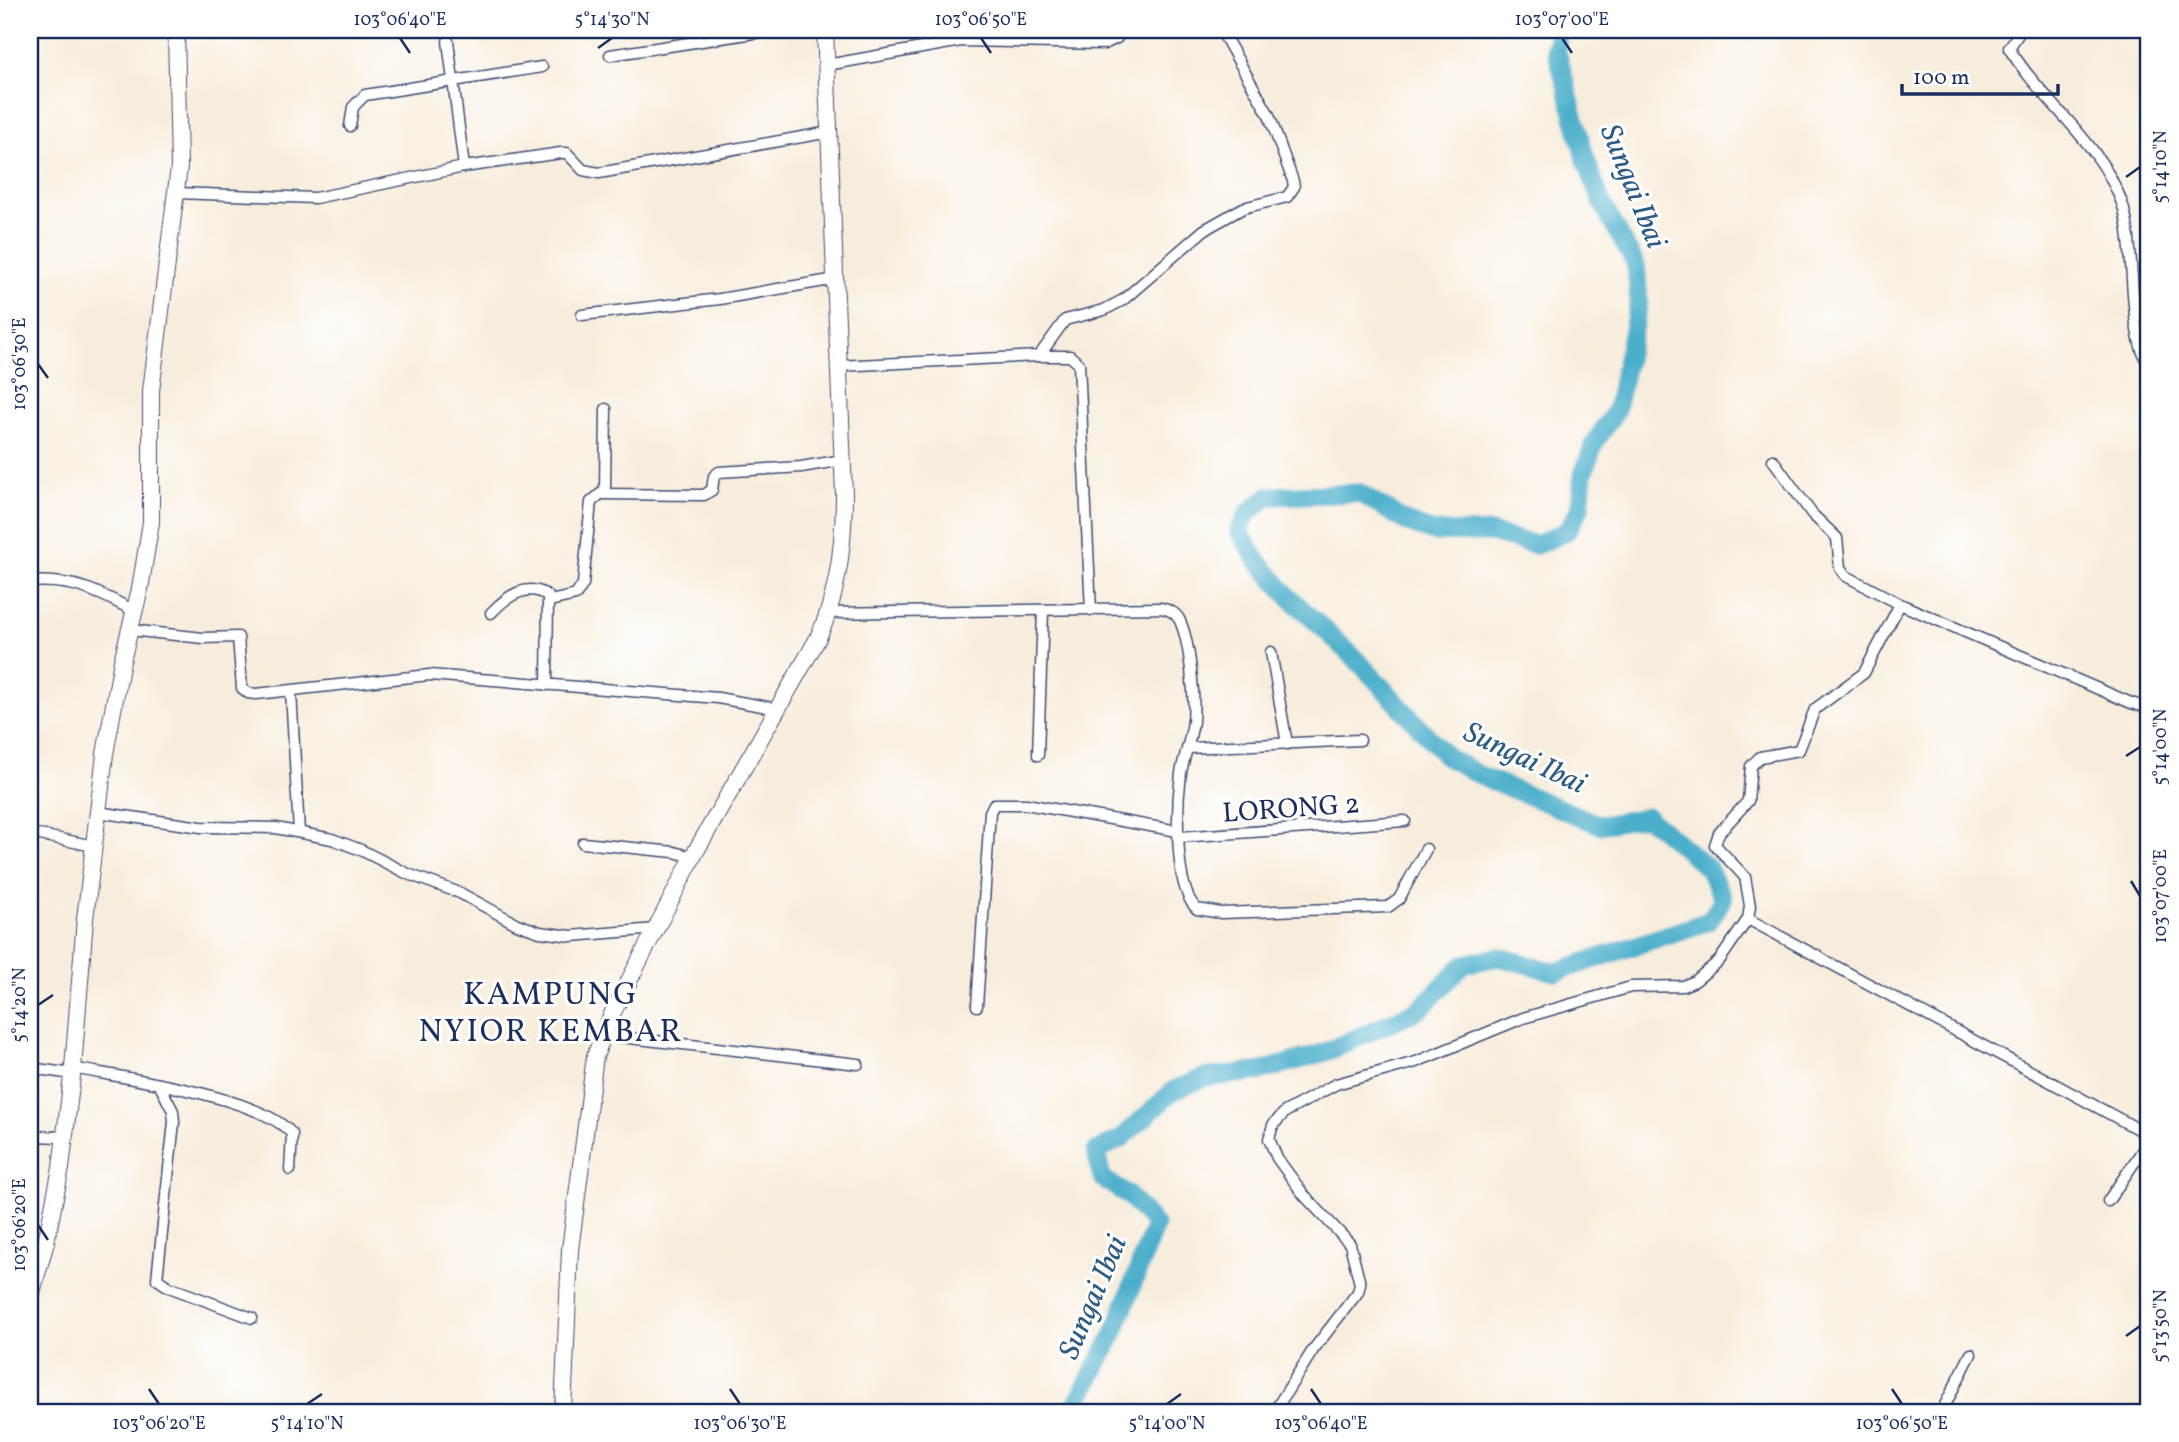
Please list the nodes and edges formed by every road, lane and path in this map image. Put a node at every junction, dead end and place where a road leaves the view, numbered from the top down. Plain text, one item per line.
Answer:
1 (176, 30) edge
2 (774, 30) edge
3 (825, 30) edge
4 (1121, 30) edge
5 (1221, 30) edge
6 (2021, 30) edge
7 (448, 41) dead end
8 (610, 55) dead end
9 (827, 65) junction
10 (542, 67) dead end
11 (453, 81) junction
12 (350, 126) dead end
13 (831, 132) junction
14 (464, 167) junction
15 (177, 193) junction
16 (836, 279) junction
17 (582, 315) dead end
18 (1039, 356) junction
19 (2149, 364) edge
20 (838, 366) junction
21 (607, 409) dead end
22 (843, 460) junction
23 (1773, 460) dead end
24 (602, 495) junction
25 (30, 582) edge
26 (550, 601) junction
27 (1900, 604) junction
28 (1091, 610) junction
29 (134, 611) junction
30 (1043, 611) junction
31 (491, 613) dead end
32 (828, 613) junction
33 (130, 629) junction
34 (1271, 652) dead end
35 (547, 685) junction
36 (291, 692) junction
37 (2149, 708) edge
38 (778, 709) junction
39 (1360, 740) dead end
40 (1287, 744) junction
41 (1188, 748) junction
42 (1038, 755) dead end
43 (97, 812) junction
44 (1405, 821) dead end
45 (30, 832) edge
46 (299, 832) junction
47 (1179, 834) junction
48 (583, 843) dead end
49 (94, 846) junction
50 (1426, 849) dead end
51 (693, 857) junction
52 (1748, 919) junction
53 (656, 929) junction
54 (977, 1006) dead end
55 (603, 1035) junction
56 (858, 1064) dead end
57 (30, 1068) edge
58 (73, 1071) junction
59 (159, 1084) junction
60 (2149, 1135) edge
61 (30, 1136) edge
62 (64, 1137) junction
63 (2149, 1141) edge
64 (290, 1170) dead end
65 (2108, 1201) dead end
66 (30, 1299) edge
67 (251, 1318) dead end
68 (1970, 1354) dead end
69 (563, 1412) edge
70 (1274, 1412) edge
71 (1948, 1412) edge

1 - 15 main road
2 - 8 street
3 - 9 main road
4 - 9 street
5 - 18 street
6 - 19 street
7 - 11 street
9 - 13 main road
10 - 11 street
11 - 12 street
11 - 14 street
13 - 14 street
13 - 16 main road
14 - 15 street
15 - 29 main road
16 - 17 street
16 - 20 main road
18 - 20 street
18 - 28 street
20 - 22 main road
21 - 24 street
22 - 24 street
22 - 32 main road
23 - 27 street
24 - 26 street
25 - 29 street
26 - 31 street
26 - 35 street
27 - 37 street
27 - 52 street
28 - 30 street
28 - 41 street
29 - 33 main road
30 - 32 street
30 - 42 street
32 - 38 main road
33 - 36 street
33 - 43 main road
34 - 40 street
35 - 36 street
35 - 38 street
36 - 46 street
38 - 51 main road
39 - 40 street
40 - 41 street
41 - 47 street
43 - 46 street
43 - 49 main road
44 - 47 street, LORONG 2
45 - 49 street
46 - 53 street
47 - 50 street
47 - 54 street, LORONG 2
48 - 51 street
49 - 58 main road
51 - 53 main road
52 - 60 street
52 - 70 street
53 - 55 main road
55 - 56 street
55 - 69 main road
57 - 58 street
58 - 59 street
58 - 62 main road
59 - 64 street
59 - 67 street
61 - 62 street
62 - 66 main road
63 - 65 street
68 - 71 street

